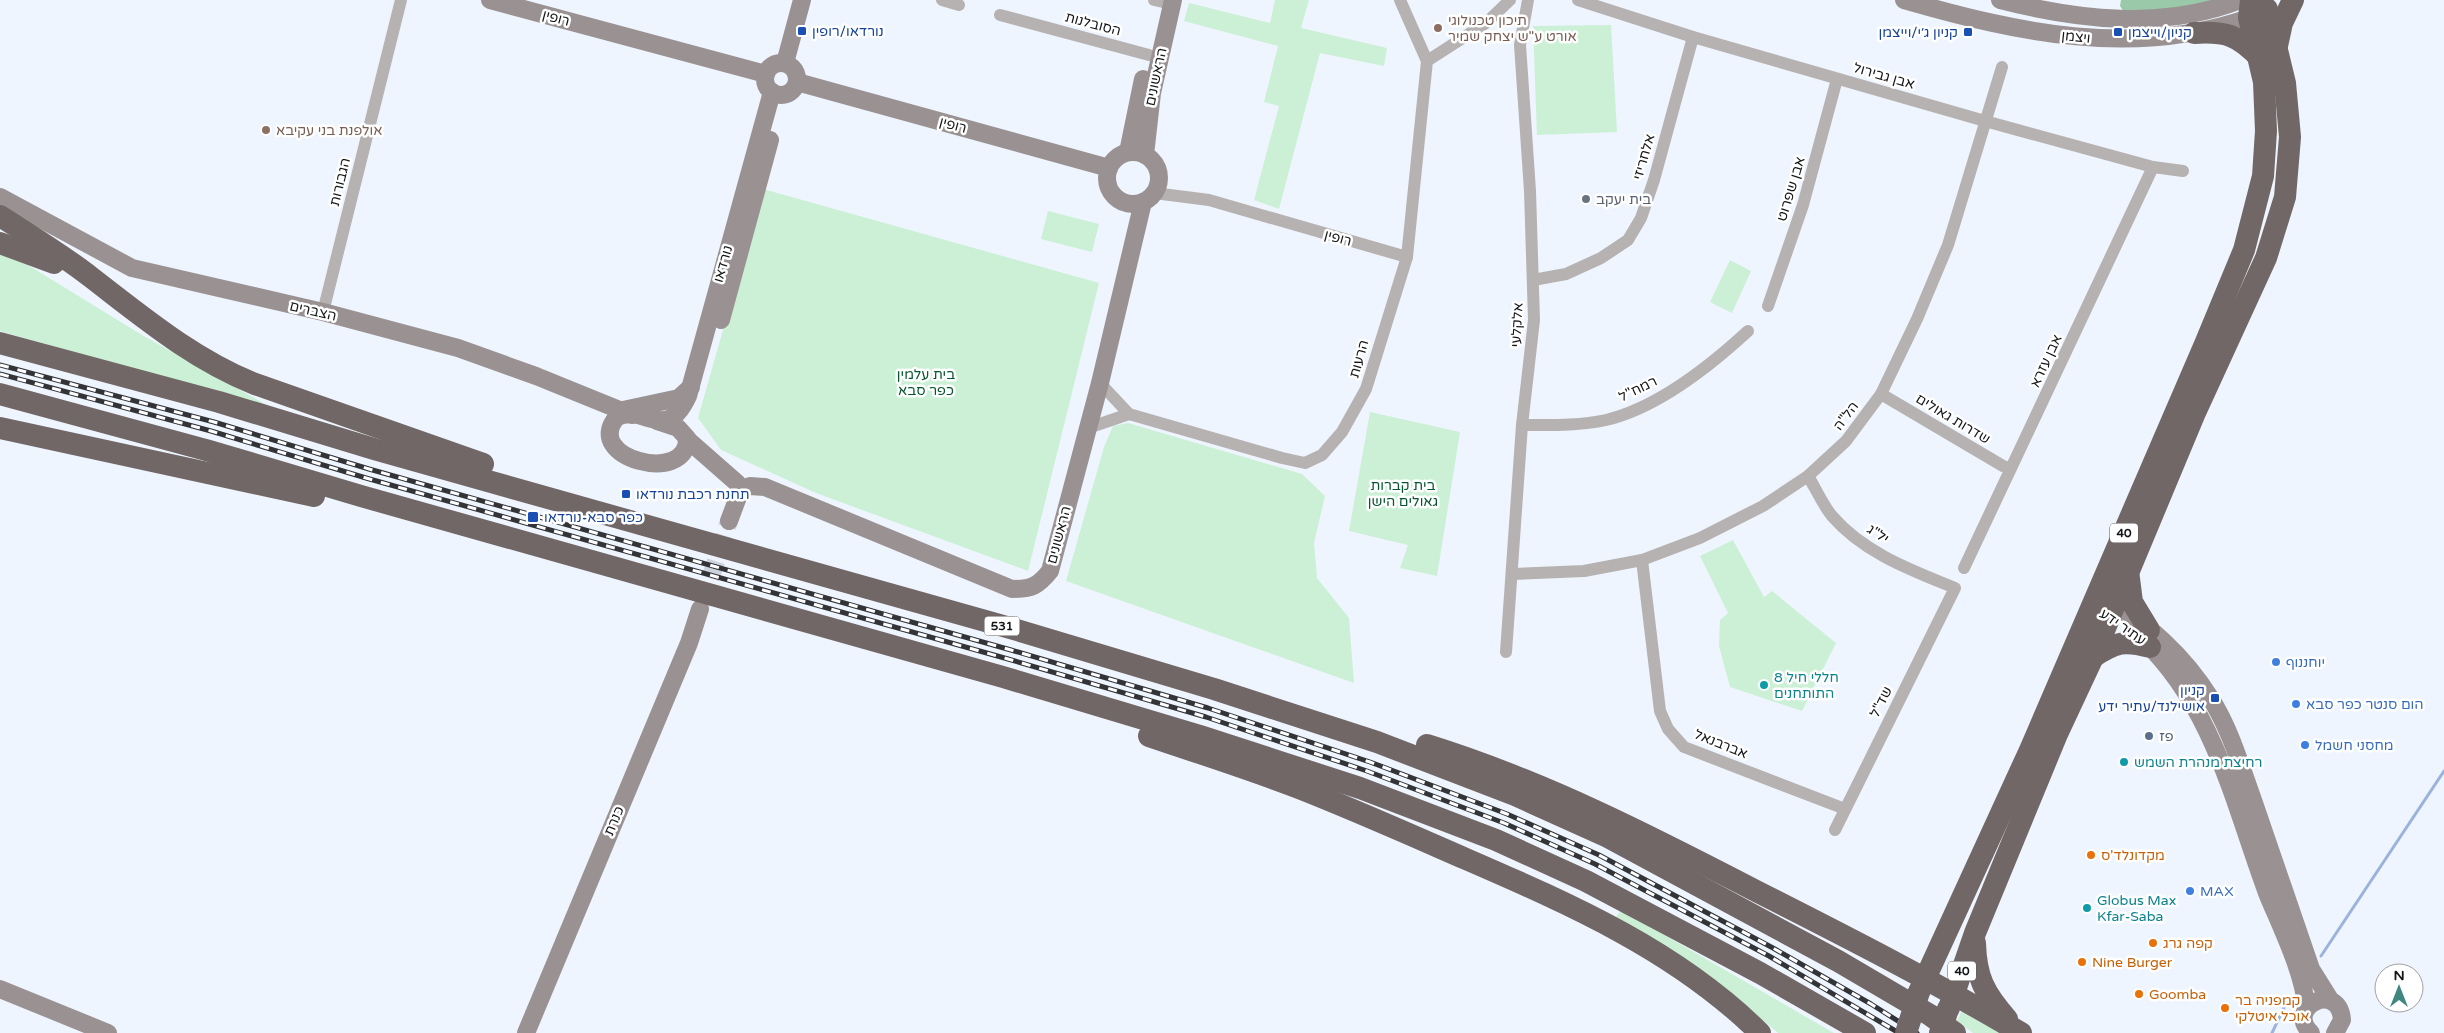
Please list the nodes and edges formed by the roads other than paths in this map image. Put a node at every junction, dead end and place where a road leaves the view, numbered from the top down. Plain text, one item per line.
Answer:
1 (401, 0) edge
2 (490, 0) edge
3 (802, 0) edge
4 (942, 0) edge
5 (1400, 0) edge
6 (1510, 0) edge
7 (1528, 0) edge
8 (1578, 0) edge
9 (2000, 0) edge
10 (2293, 0) edge
11 (1163, 1) edge
12 (1915, 1) edge
13 (2258, 4) edge
14 (959, 5) dead end
15 (1000, 15) dead end
16 (2194, 33) junction
17 (1693, 37) junction
18 (1148, 54) junction
19 (2269, 54) junction
20 (1427, 61) junction
21 (785, 63) junction
22 (2002, 67) dead end
23 (766, 74) junction
24 (1837, 79) junction
25 (796, 82) junction
26 (777, 93) junction
27 (1985, 121) junction
28 (1136, 154) junction
29 (2153, 167) junction
30 (1109, 168) junction
31 (2183, 171) dead end
32 (0, 197) edge
33 (1148, 197) junction
34 (0, 216) edge
35 (0, 243) edge
36 (1407, 257) junction
37 (1533, 280) junction
38 (1768, 306) dead end
39 (323, 312) junction
40 (152, 326) junction
41 (1748, 331) dead end
42 (0, 343) edge
43 (1100, 383) junction
44 (692, 386) junction
45 (0, 394) edge
46 (1881, 394) junction
47 (626, 412) junction
48 (1129, 414) junction
49 (657, 421) junction
50 (1522, 426) junction
51 (0, 428) edge
52 (1088, 428) junction
53 (684, 443) junction
54 (2011, 468) junction
55 (1808, 476) junction
56 (742, 489) junction
57 (729, 521) tunnel mouth
58 (653, 526) junction
59 (1642, 560) junction
60 (594, 561) junction
61 (1964, 568) dead end
62 (2128, 569) junction
63 (1513, 574) junction
64 (1955, 588) joint
65 (700, 609) tunnel mouth
66 (2104, 610) junction
67 (1017, 630) junction
68 (2150, 638) junction
69 (1506, 652) dead end
70 (927, 656) junction
71 (2093, 657) junction
72 (1845, 809) junction
73 (1836, 830) dead end
74 (1969, 885) junction
75 (1975, 932) junction
76 (1890, 960) junction
77 (1922, 985) junction
78 (0, 989) edge
79 (1951, 1001) junction
80 (2331, 1001) junction
81 (2306, 1008) junction
82 (2337, 1032) edge
83 (108, 1033) edge
84 (526, 1033) edge
85 (1760, 1033) edge
86 (1865, 1033) edge
87 (1906, 1033) edge
88 (1940, 1033) edge
89 (1955, 1033) edge
90 (2022, 1033) edge
91 (2311, 1033) edge

1 - 39 street, הגבורות
2 - 23 street, רופין
3 - 21 street
4 - 14 street
5 - 20 street, הרעות
6 - 20 street
7 - 37 street, אלקלעי
8 - 17 street, אבן גבירול
9 - 13 street, ויצמן
10 - 19 highway, 40
11 - 18 street, הראשונים
11 - 28 street, הראשונים
12 - 16 street, ויצמן
13 - 16 street, ויצמן
13 - 19 highway, 40
15 - 18 street, הסובלנות
16 - 19 highway
17 - 24 street, אבן גבירול
17 - 37 street, אלחריזי
18 - 28 street, הראשונים
19 - 62 highway, 40
19 - 66 highway, 40
20 - 36 street, הרעות
21 - 23 street
21 - 25 street
22 - 27 street, הל"ה
23 - 26 street
24 - 27 street, אבן גבירול
24 - 38 street, אבן שפרוט
25 - 26 street
25 - 30 street, רופין
26 - 44 street, נורדאו
26 - 53 street, נורדאו
27 - 29 street, אבן גבירול
27 - 46 street, הל"ה
28 - 30 street
28 - 33 street
29 - 31 street, אבן גבירול
29 - 54 street, אבן עזרא
30 - 33 street
32 - 39 street, הצברים
33 - 36 street, רופין
33 - 43 street, הראשונים
34 - 40 highway
35 - 40 highway
36 - 48 street, הרעות
37 - 50 street, אלקלעי
39 - 47 street, הצברים
40 - 58 highway
41 - 50 street, רמח"ל
42 - 58 highway, 531
43 - 48 street
43 - 52 street, הראשונים
44 - 47 street
44 - 49 street, נורדאו
45 - 60 highway
46 - 54 street, שדרות גאולים
46 - 55 street, הל"ה
47 - 49 street
47 - 53 street
48 - 52 street
49 - 53 street
50 - 63 street, אלקלעי
51 - 60 highway
52 - 56 street, הראשונים
53 - 56 street
54 - 61 street, אבן עזרא
55 - 59 street, הל"ה
55 - 64 street, יל"ג
56 - 57 street
58 - 67 highway, 531
59 - 63 street, הל"ה
59 - 72 street, אברבנאל
60 - 70 highway
62 - 66 highway, 40
62 - 68 highway
63 - 69 street, אלקלעי
64 - 72 street, שד"ל
65 - 84 street, כנרת
66 - 68 street, עתיר ידע
66 - 71 highway, 40
66 - 74 highway, 40
67 - 76 highway
67 - 89 highway, 531
68 - 71 highway
68 - 80 street, עתיר ידע
68 - 81 street, עתיר ידע
70 - 85 highway
70 - 86 highway
71 - 75 highway, 40
72 - 73 street, שד"ל
74 - 76 highway
74 - 77 highway, 40
75 - 79 highway, 40
75 - 90 highway
76 - 77 highway
77 - 79 highway
77 - 87 highway, 40, bridge
78 - 83 street
79 - 88 highway, 40, bridge
79 - 90 highway
80 - 81 street
80 - 82 street, עתיר ידע
81 - 91 street, עתיר ידע

